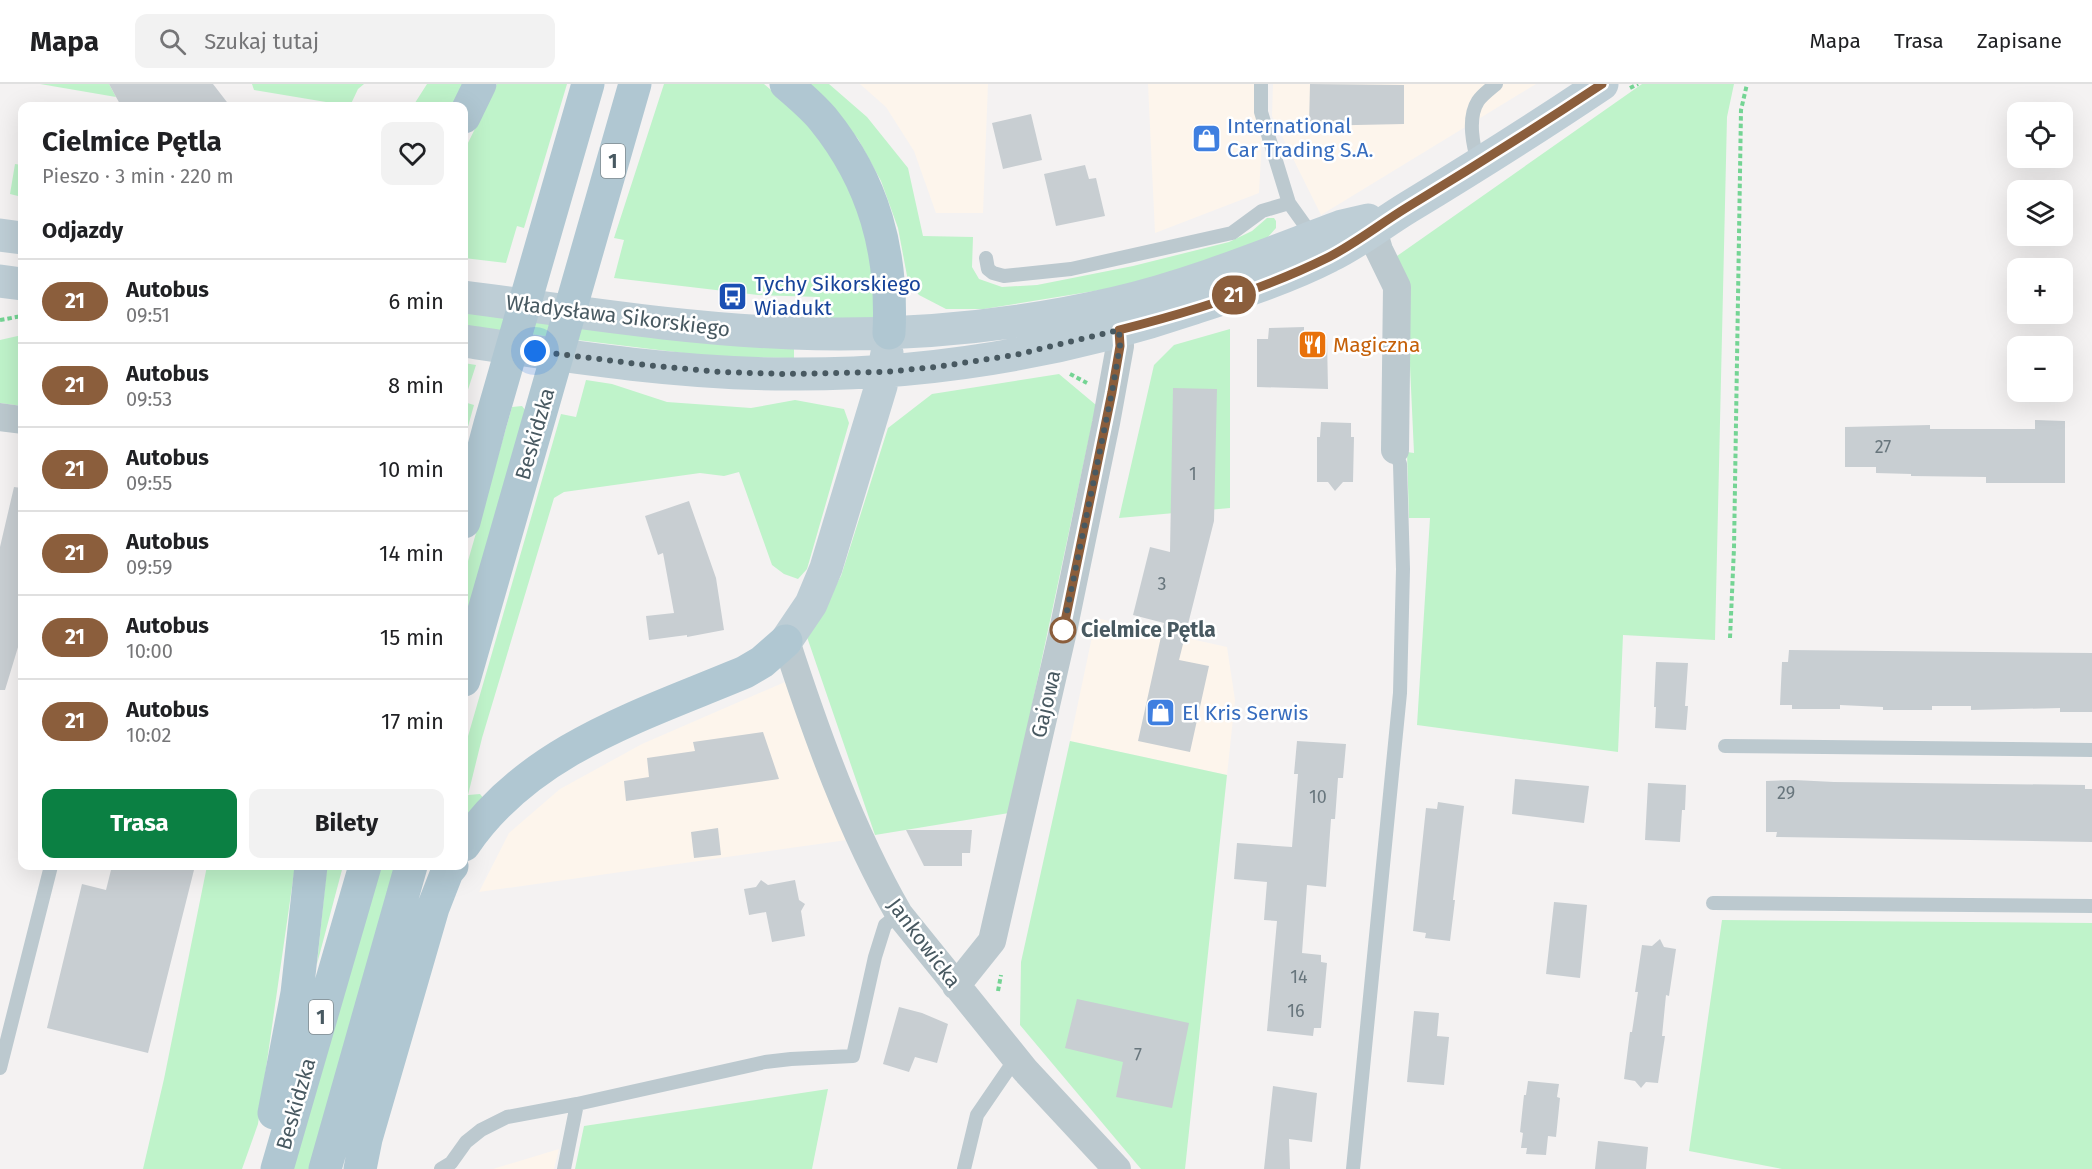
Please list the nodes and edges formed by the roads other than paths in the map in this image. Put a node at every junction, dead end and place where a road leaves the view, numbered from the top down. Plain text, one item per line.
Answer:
1 (480, 84) edge
2 (588, 84) edge
3 (635, 84) edge
4 (786, 84) edge
5 (1261, 84) edge
6 (1496, 84) edge
7 (1602, 84) edge
8 (468, 109) edge
9 (1479, 164) junction
10 (1289, 203) junction
11 (1404, 210) junction
12 (1373, 230) junction
13 (0, 235) edge
14 (18, 237) edge
15 (1320, 247) junction
16 (986, 258) dead end
17 (0, 281) edge
18 (18, 283) edge
19 (468, 298) edge
20 (1117, 317) junction
21 (889, 333) junction
22 (468, 342) edge
23 (884, 372) junction
24 (0, 417) edge
25 (18, 419) edge
26 (1395, 450) joint
27 (468, 507) edge
28 (786, 641) junction
29 (468, 666) edge
30 (1725, 746) dead end
31 (2092, 750) edge
32 (468, 840) edge
33 (50, 870) edge
34 (311, 870) edge
35 (364, 870) edge
36 (410, 870) edge
37 (449, 870) edge
38 (1713, 903) dead end
39 (2092, 906) edge
40 (899, 914) junction
41 (956, 986) junction
42 (1016, 1058) junction
43 (0, 1068) edge
44 (577, 1104) junction
45 (266, 1169) edge
46 (277, 1169) edge
47 (325, 1169) edge
48 (360, 1169) edge
49 (441, 1169) edge
50 (564, 1169) edge
51 (964, 1169) edge
52 (1117, 1169) edge
53 (1353, 1169) edge

1 - 8 main road
2 - 27 main road, 1
3 - 29 main road, Beskidzka / 1
4 - 21 main road
5 - 10 lane
6 - 9 lane
7 - 9 street
9 - 11 street
10 - 15 lane
10 - 16 lane
11 - 12 street, Władysława Sikorskiego
11 - 15 street, Władysława Sikorskiego
12 - 15 street, Władysława Sikorskiego
12 - 26 street
13 - 14 street
15 - 20 street, Władysława Sikorskiego
17 - 18 street
19 - 21 street, Władysława Sikorskiego
20 - 21 street, Władysława Sikorskiego
20 - 23 street, Władysława Sikorskiego
20 - 41 street, Gajowa
21 - 23 street
22 - 23 street, Władysława Sikorskiego
23 - 28 street
24 - 25 street
26 - 53 lane
28 - 32 main road
28 - 40 street, Jankowicka
30 - 31 lane
33 - 43 lane
34 - 45 main road
35 - 46 main road, Beskidzka / 1
36 - 47 main road, 1
37 - 48 main road
38 - 39 lane
40 - 41 street, Jankowicka
40 - 44 lane
41 - 42 street, Jankowicka
42 - 51 lane
42 - 52 street, Jankowicka
44 - 49 lane
44 - 50 lane

